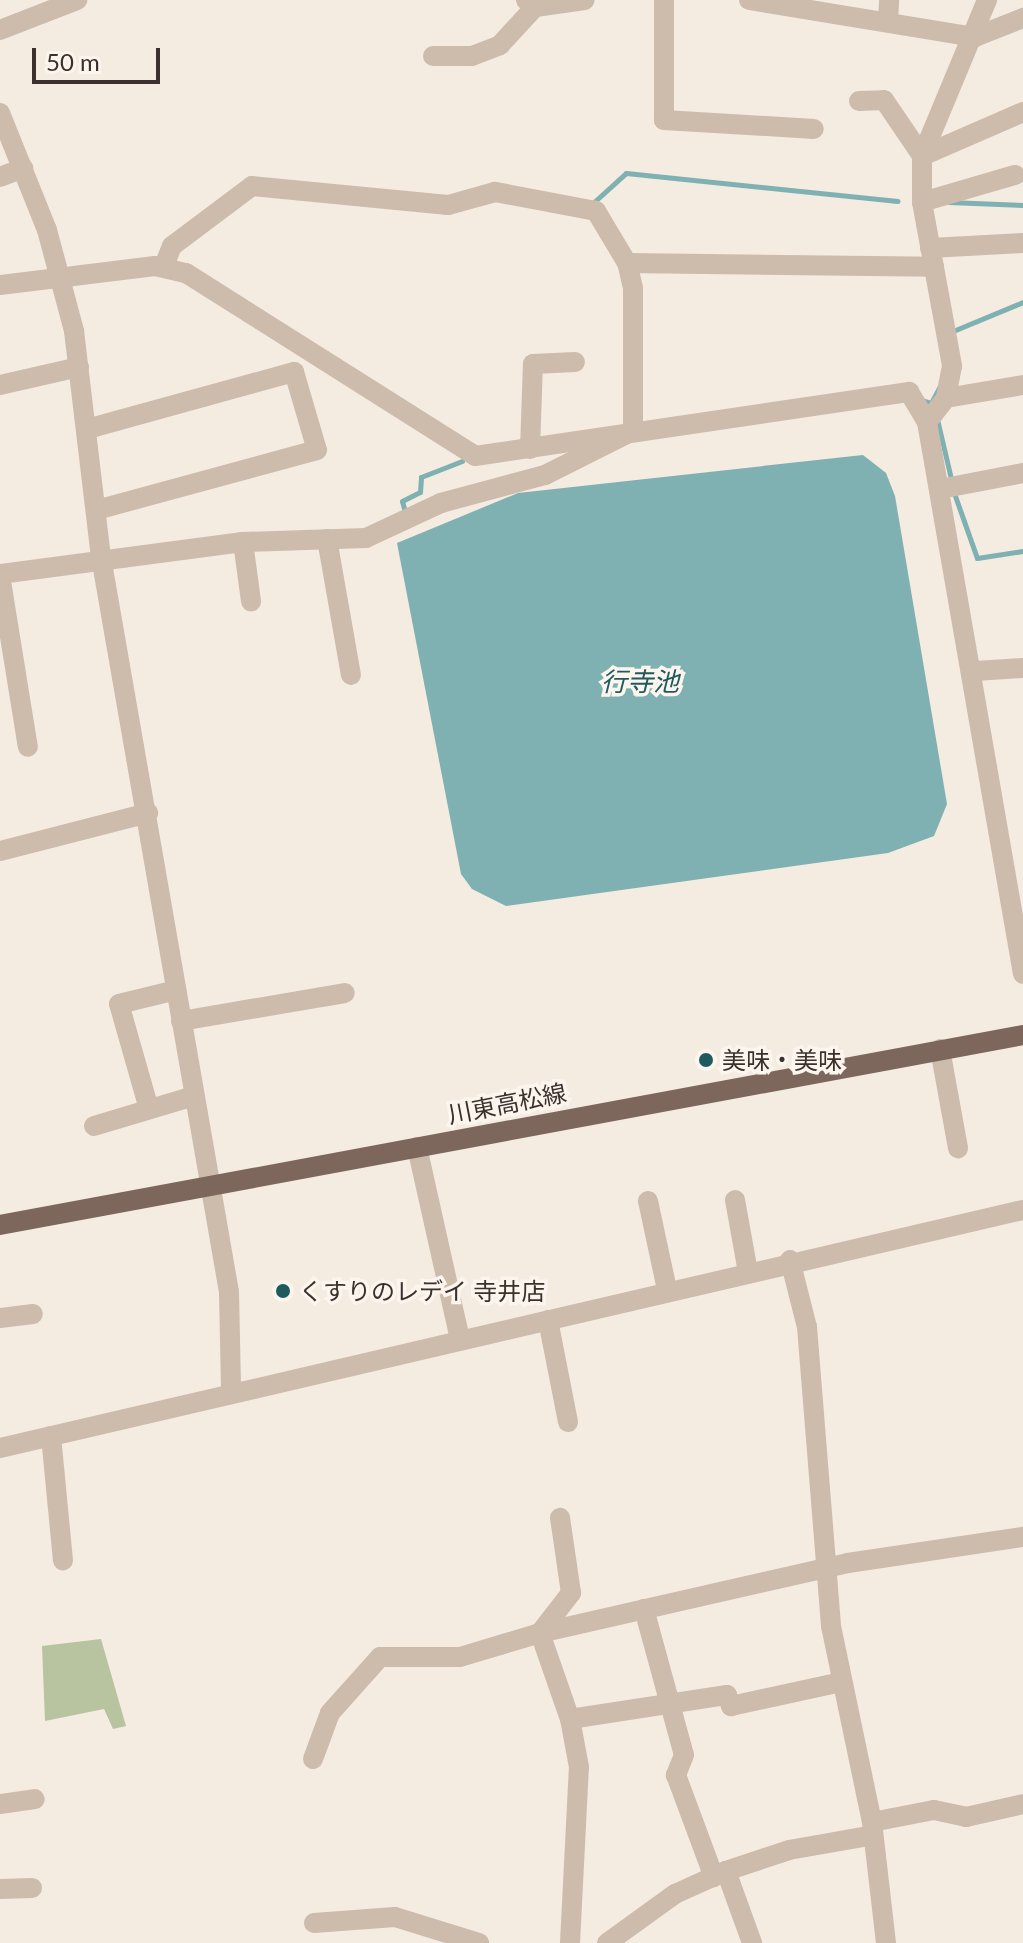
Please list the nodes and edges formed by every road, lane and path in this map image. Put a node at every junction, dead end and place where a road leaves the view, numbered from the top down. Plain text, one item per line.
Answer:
1 (585, 0) edge
2 (664, 0) edge
3 (749, 0) edge
4 (889, 0) edge
5 (987, 0) edge
6 (64, 2) edge
7 (530, 4) edge
8 (1023, 18) edge
9 (888, 22) junction
10 (0, 30) edge
11 (975, 37) junction
12 (433, 56) dead end
13 (859, 101) dead end
14 (1023, 112) edge
15 (0, 113) edge
16 (814, 129) dead end
17 (922, 156) junction
18 (23, 168) junction
19 (1015, 175) dead end
20 (0, 177) edge
21 (922, 202) junction
22 (1023, 243) edge
23 (932, 257) junction
24 (627, 263) junction
25 (164, 266) junction
26 (63, 280) junction
27 (0, 285) edge
28 (575, 362) dead end
29 (79, 367) junction
30 (0, 385) edge
31 (1023, 385) edge
32 (935, 411) junction
33 (87, 429) junction
34 (633, 431) junction
35 (530, 449) junction
36 (1023, 473) edge
37 (948, 488) junction
38 (96, 510) junction
39 (327, 539) junction
40 (243, 542) junction
41 (101, 557) junction
42 (0, 574) edge
43 (251, 601) dead end
44 (1023, 668) edge
45 (975, 671) junction
46 (351, 675) dead end
47 (28, 747) dead end
48 (148, 813) junction
49 (0, 851) edge
50 (1013, 874) edge
51 (1023, 974) edge
52 (176, 990) junction
53 (345, 993) dead end
54 (181, 1021) junction
55 (1023, 1035) edge
56 (940, 1049) junction
57 (194, 1096) junction
58 (149, 1109) junction
59 (94, 1126) dead end
60 (417, 1147) junction
61 (958, 1148) dead end
62 (209, 1186) junction
63 (735, 1200) dead end
64 (648, 1201) dead end
65 (1023, 1210) edge
66 (0, 1225) edge
67 (790, 1260) junction
68 (748, 1272) junction
69 (667, 1290) junction
70 (33, 1314) dead end
71 (548, 1320) junction
72 (1, 1326) edge
73 (460, 1339) junction
74 (231, 1391) junction
75 (568, 1422) dead end
76 (51, 1436) junction
77 (0, 1448) edge
78 (560, 1518) dead end
79 (1023, 1537) edge
80 (63, 1560) dead end
81 (825, 1570) junction
82 (644, 1609) junction
83 (540, 1633) junction
84 (841, 1682) junction
85 (673, 1703) junction
86 (570, 1719) junction
87 (313, 1759) dead end
88 (35, 1799) dead end
89 (0, 1804) edge
90 (1023, 1804) edge
91 (870, 1829) junction
92 (720, 1874) junction
93 (32, 1888) dead end
94 (0, 1889) edge
95 (314, 1923) dead end
96 (479, 1943) edge
97 (570, 1943) edge
98 (607, 1943) edge
99 (752, 1943) edge
100 (886, 1943) edge

1 - 7 street
2 - 16 street
3 - 9 street
4 - 9 street
5 - 11 street
6 - 10 street
7 - 12 street
8 - 11 street
9 - 11 street
11 - 17 street
13 - 17 street
14 - 17 street
15 - 18 street
17 - 21 street
18 - 20 street
18 - 26 street
19 - 21 street
21 - 23 street
22 - 23 street
23 - 24 street
23 - 32 street
24 - 25 street
24 - 34 street
25 - 26 street
25 - 35 street
26 - 27 street
26 - 29 street
28 - 35 street
29 - 30 street
29 - 33 street
31 - 32 street
32 - 34 street
32 - 37 street
33 - 38 street
33 - 38 street
34 - 35 street
34 - 39 street
36 - 37 street
37 - 45 street
38 - 41 street
39 - 40 street
39 - 46 street
40 - 41 street
40 - 43 street
41 - 42 street
41 - 48 street
42 - 47 street
44 - 45 street
45 - 50 street
48 - 49 street
48 - 52 street
50 - 51 street
52 - 54 street
52 - 58 street
53 - 54 street
54 - 57 street
55 - 56 main road, 川東高松線
56 - 60 main road, 川東高松線
56 - 61 street
57 - 58 street
57 - 62 street
58 - 59 street
60 - 62 main road, 川東高松線
60 - 73 street
62 - 66 main road, 川東高松線
62 - 74 street
63 - 68 street
64 - 69 street
65 - 67 street
67 - 68 street
67 - 81 street
68 - 69 street
69 - 71 street
70 - 72 street
71 - 73 street
71 - 75 street
73 - 74 street
74 - 76 street
76 - 77 street
76 - 80 street
78 - 83 street
79 - 81 street
81 - 82 street
81 - 84 street
82 - 83 street
82 - 85 street
83 - 86 street
83 - 87 street
84 - 85 street
84 - 91 street
85 - 86 street
85 - 92 street
86 - 97 street
88 - 89 street
90 - 91 street
91 - 92 street
91 - 100 street
92 - 98 street
92 - 99 street
93 - 94 street
95 - 96 street

